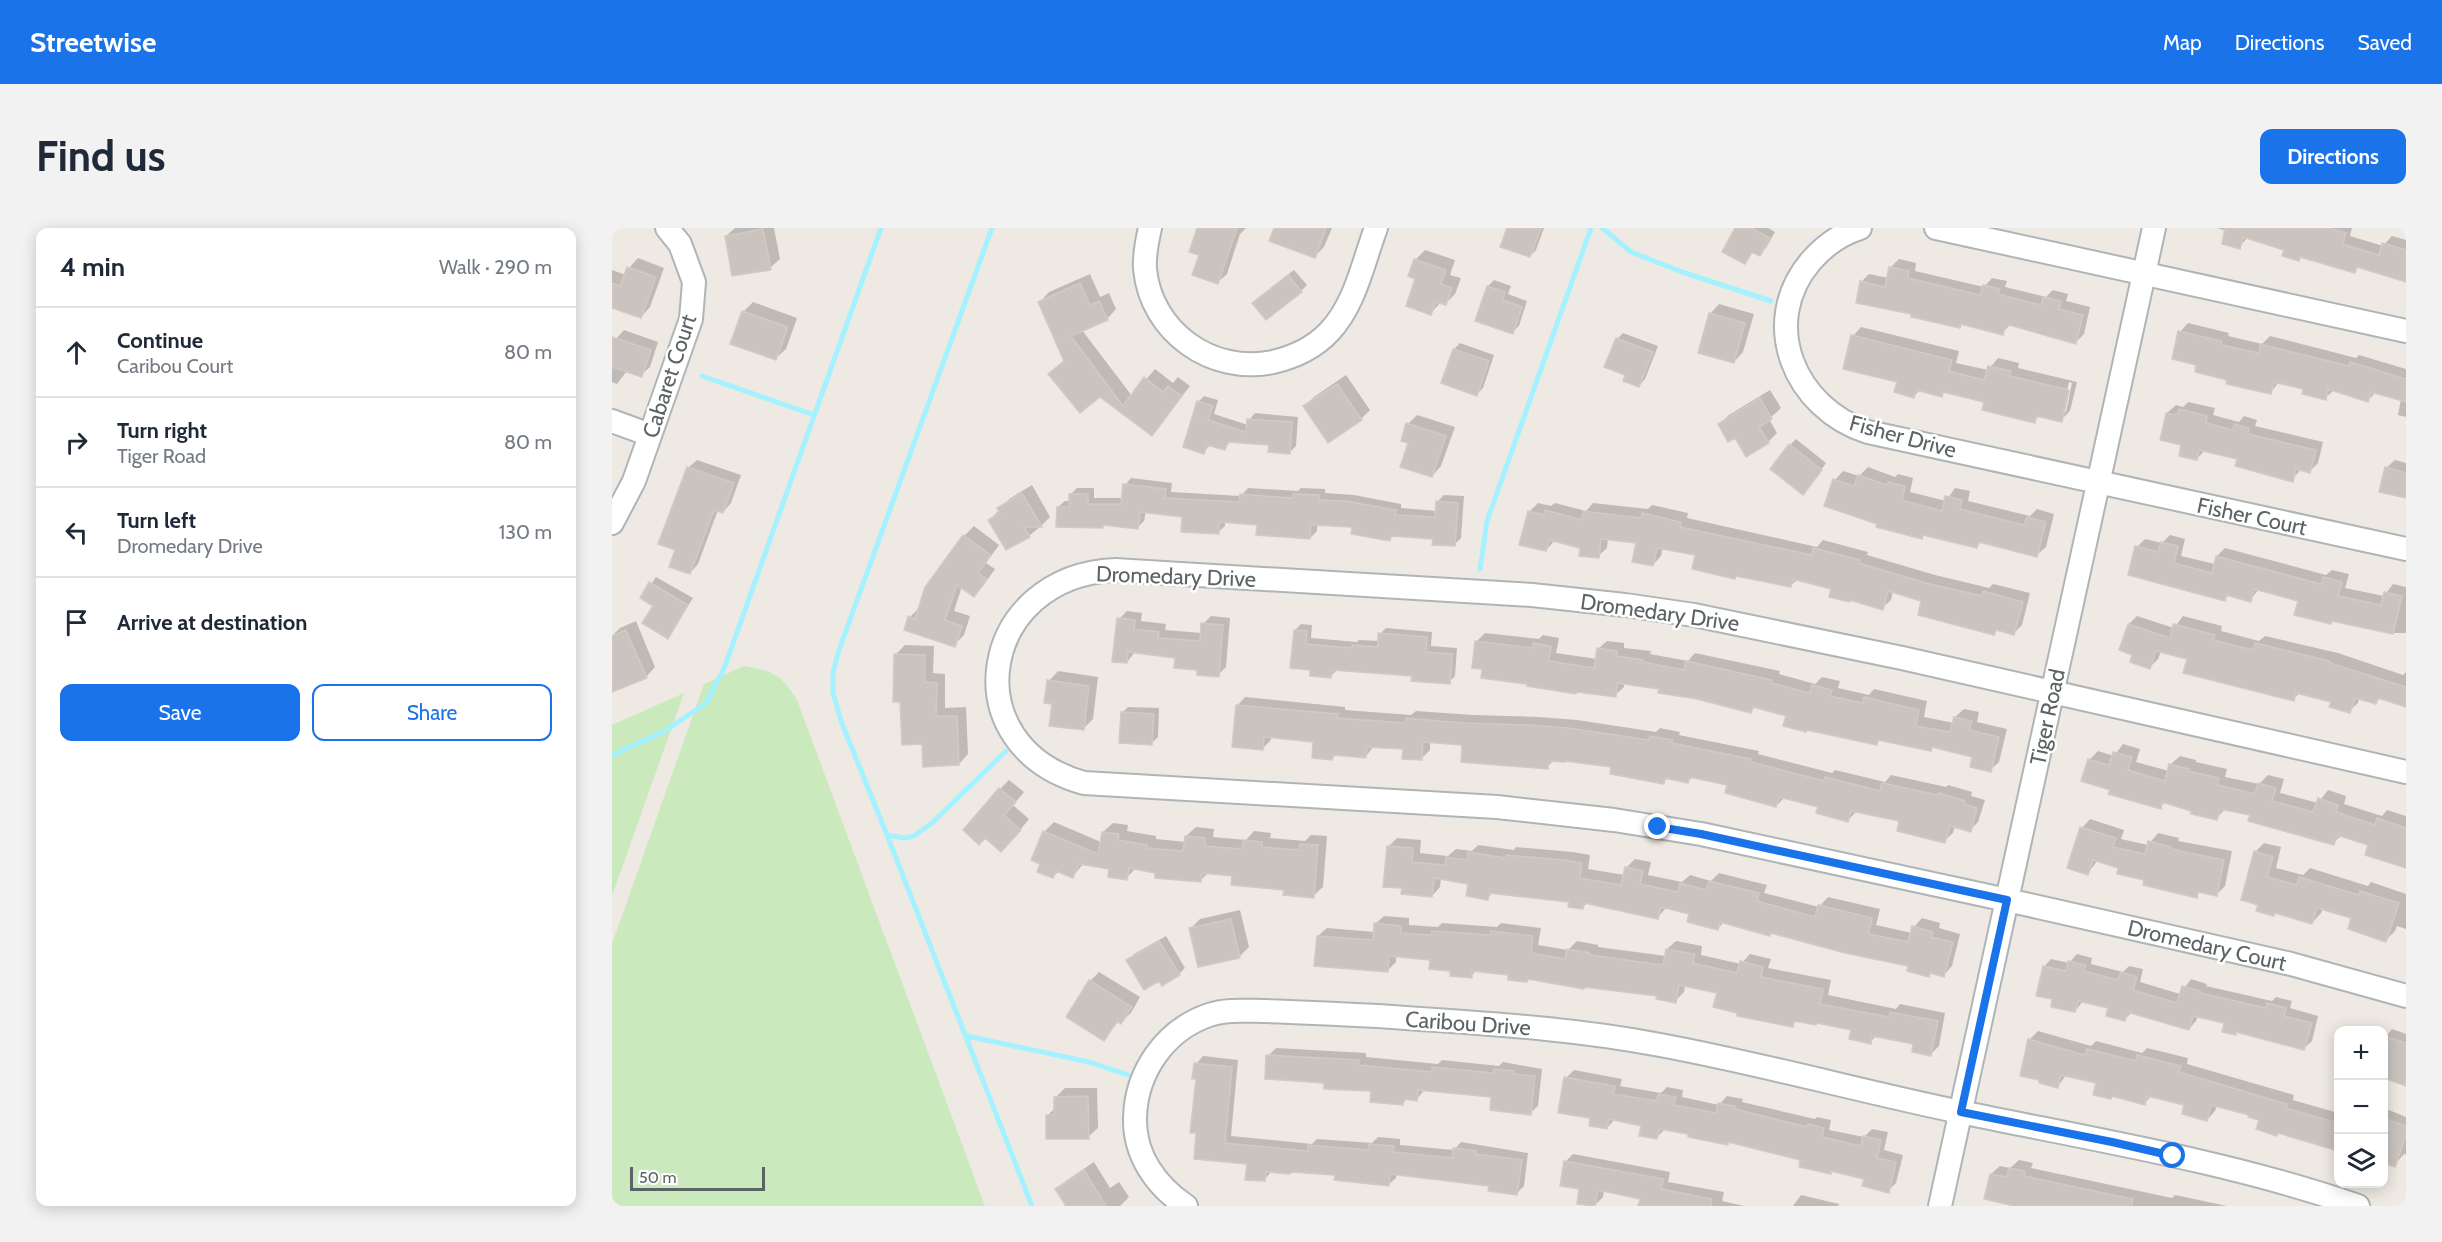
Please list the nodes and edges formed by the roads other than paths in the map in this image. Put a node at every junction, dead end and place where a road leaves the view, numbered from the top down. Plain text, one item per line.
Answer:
1 (667, 228) edge
2 (1150, 228) edge
3 (1376, 228) edge
4 (1860, 228) edge
5 (1936, 228) edge
6 (2154, 228) edge
7 (2144, 274) junction
8 (2406, 331) edge
9 (612, 421) edge
10 (650, 435) junction
11 (2099, 481) junction
12 (612, 523) edge
13 (2406, 549) edge
14 (2052, 692) junction
15 (2406, 772) edge
16 (2007, 900) junction
17 (2406, 996) edge
18 (1961, 1112) junction
19 (1186, 1206) edge
20 (1940, 1206) edge
21 (2358, 1206) edge

1 - 10 street, Cabaret Court
2 - 3 street
4 - 11 street, Fisher Drive
5 - 7 street
6 - 7 street, Tiger Road
7 - 8 street
7 - 11 street, Tiger Road
9 - 10 street
10 - 12 street, Cabaret Court
11 - 13 street, Fisher Court
11 - 14 street, Tiger Road
14 - 15 street
14 - 16 street, Tiger Road
14 - 16 street, Dromedary Drive
16 - 17 street, Dromedary Court
16 - 18 street, Tiger Road
18 - 19 street, Caribou Drive
18 - 20 street, Tiger Road
18 - 21 street, Caribou Drive

